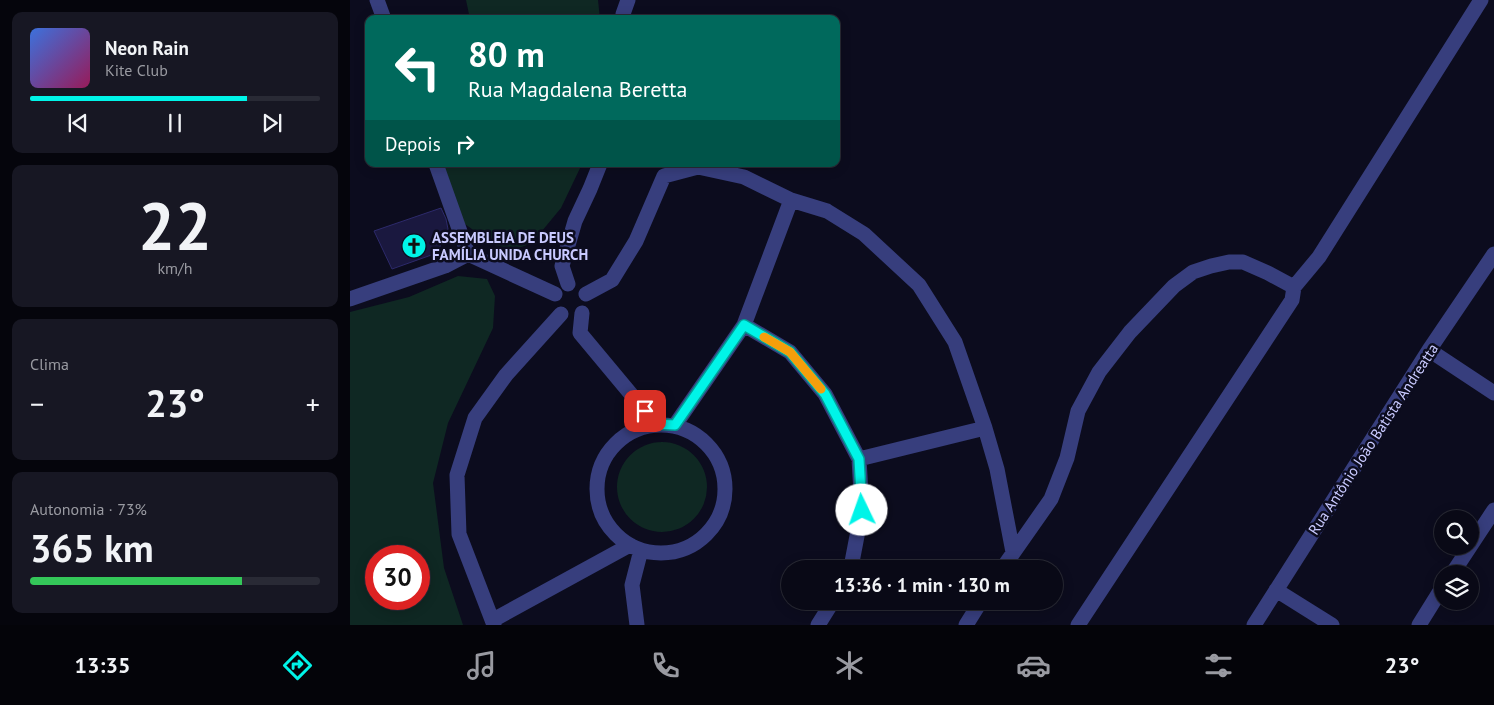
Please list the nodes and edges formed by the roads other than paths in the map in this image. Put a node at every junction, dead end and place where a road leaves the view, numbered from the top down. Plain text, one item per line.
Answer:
1 (377, 0) edge
2 (628, 0) edge
3 (1481, 0) edge
4 (383, 15) edge
5 (623, 15) edge
6 (437, 167) edge
7 (599, 167) edge
8 (792, 200) junction
9 (468, 254) junction
10 (1494, 254) edge
11 (568, 284) junction
12 (1293, 293) junction
13 (555, 294) junction
14 (586, 294) junction
15 (350, 299) edge
16 (582, 313) junction
17 (561, 314) junction
18 (744, 325) junction
19 (1429, 350) junction
20 (1494, 393) edge
21 (654, 424) junction
22 (675, 425) junction
23 (985, 428) junction
24 (859, 459) junction
25 (1494, 510) edge
26 (636, 547) junction
27 (1013, 552) junction
28 (852, 560) edge
29 (1008, 560) edge
30 (1458, 565) edge
31 (1276, 590) junction
32 (1434, 601) edge
33 (827, 610) edge
34 (975, 610) edge
35 (493, 623) edge
36 (637, 625) edge
37 (818, 625) edge
38 (966, 625) edge
39 (1078, 625) edge
40 (1254, 625) edge
41 (1332, 625) edge
42 (1419, 625) edge

1 - 4 street
2 - 5 street
3 - 12 street
6 - 9 street
7 - 11 street
8 - 14 street
8 - 18 street
8 - 23 street
9 - 13 street
9 - 15 street
10 - 19 street, Rua Antônio João Batista Andreatta
11 - 13 street
11 - 14 street
12 - 27 street
12 - 39 street
13 - 17 street
14 - 16 street
16 - 17 street
16 - 21 street
17 - 35 street
18 - 22 street
18 - 24 street
19 - 20 street
19 - 31 street, Rua Antônio João Batista Andreatta
21 - 22 street
21 - 26 street
22 - 26 street
23 - 24 street
23 - 27 street
24 - 28 street
25 - 30 street
26 - 35 street
26 - 36 street
27 - 29 street
31 - 40 street, Rua Antônio João Batista Andreatta
31 - 41 street
32 - 42 street
33 - 37 street
34 - 38 street

